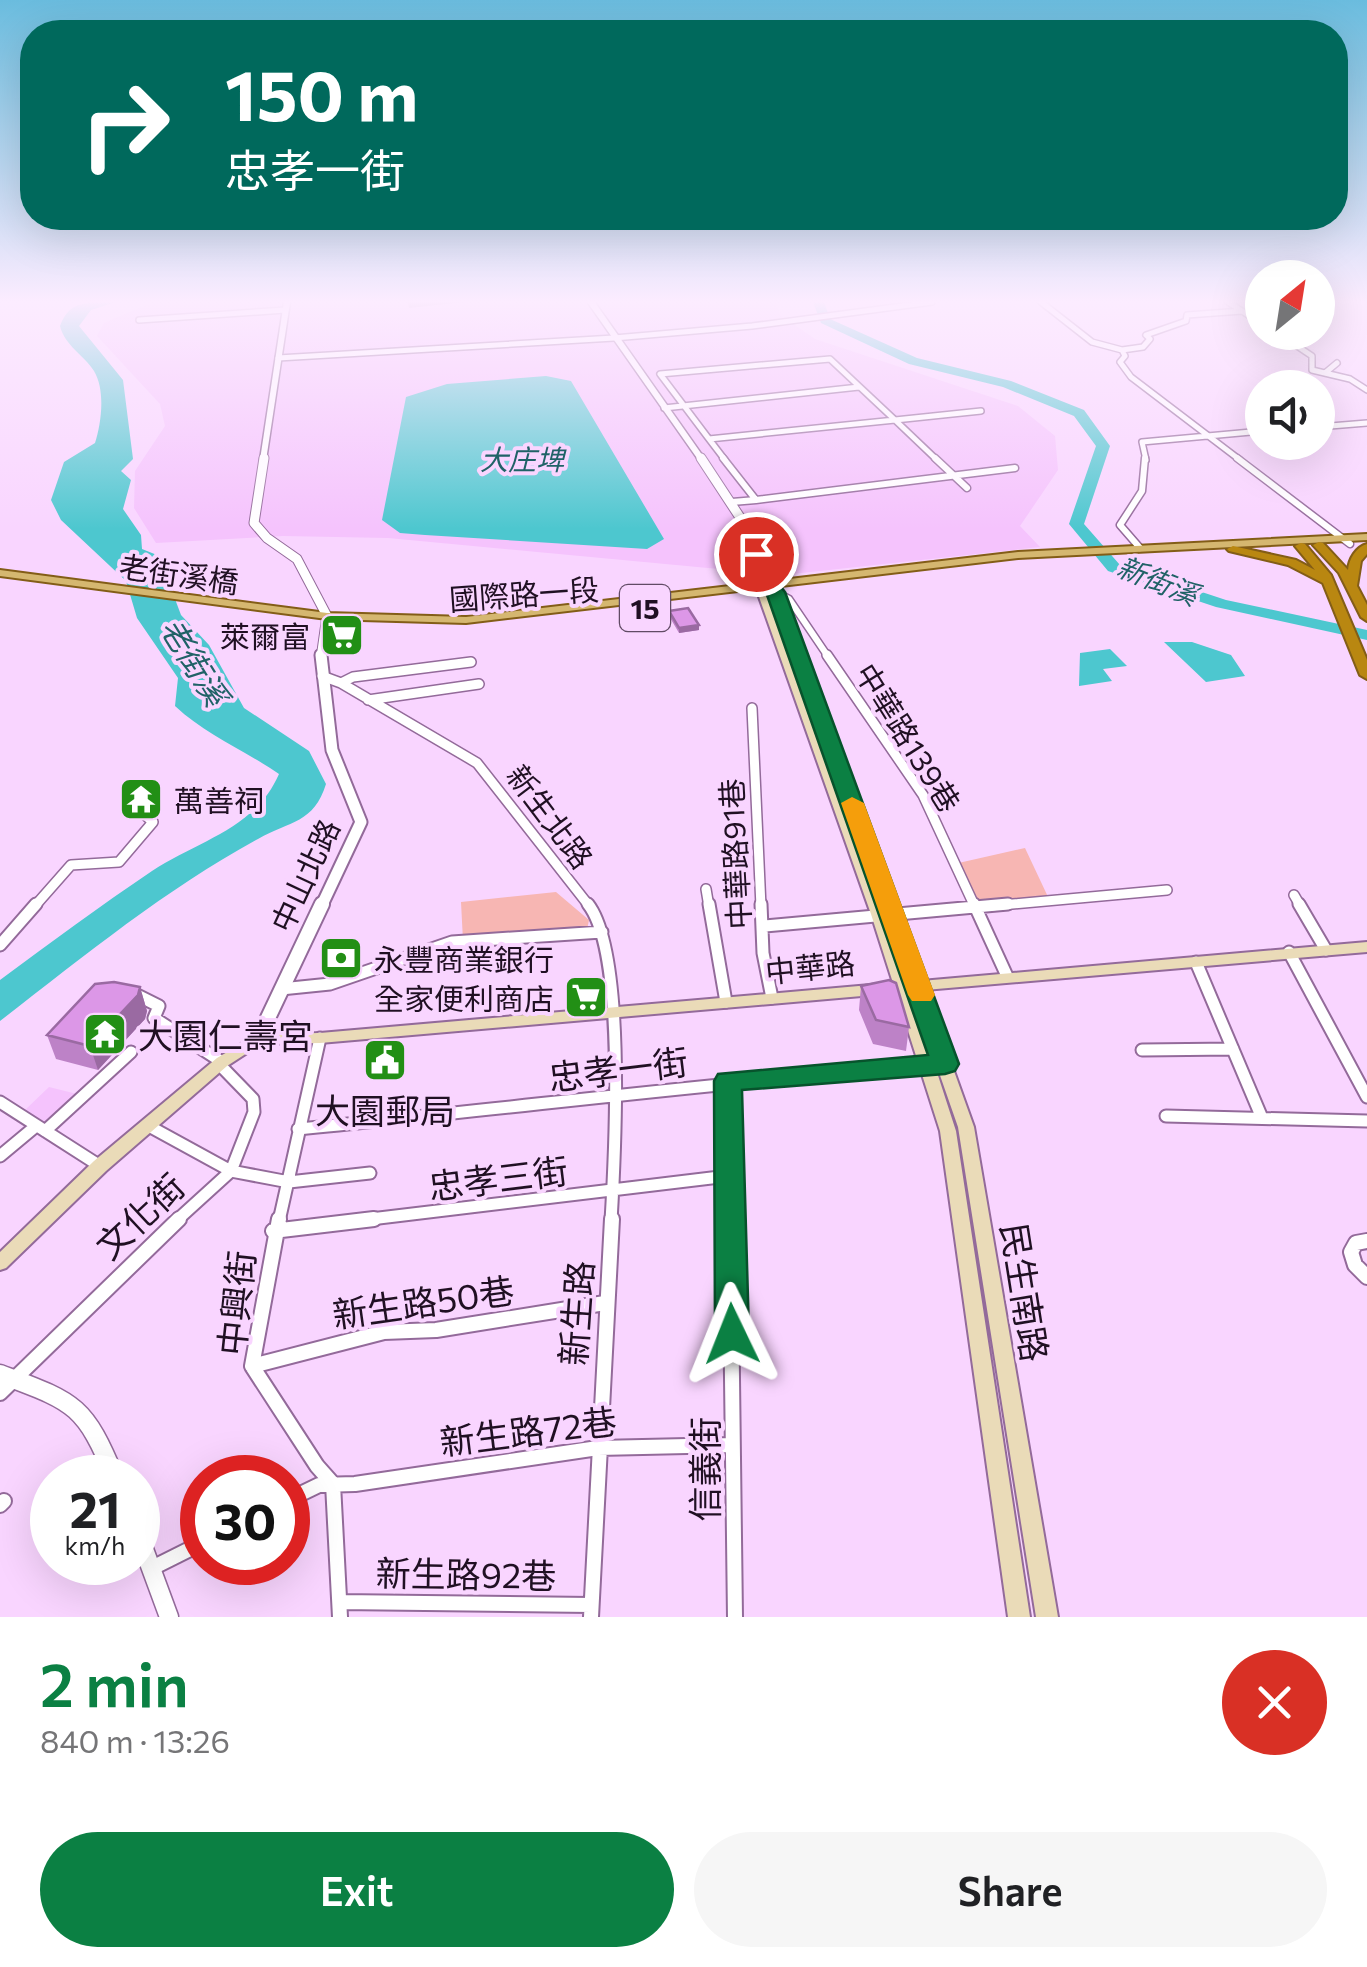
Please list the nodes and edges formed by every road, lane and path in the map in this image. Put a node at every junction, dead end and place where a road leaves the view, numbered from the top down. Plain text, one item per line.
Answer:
1 (275, 377) edge
2 (642, 377) edge
3 (663, 377) edge
4 (849, 377) edge
5 (1133, 377) edge
6 (1342, 377) edge
7 (859, 387) junction
8 (1367, 390) edge
9 (684, 406) junction
10 (664, 408) junction
11 (982, 411) dead end
12 (896, 420) junction
13 (1367, 422) edge
14 (1335, 425) edge
15 (1245, 433) edge
16 (1211, 436) junction
17 (709, 439) junction
18 (1015, 468) dead end
19 (953, 476) junction
20 (967, 488) dead end
21 (756, 500) junction
22 (732, 502) junction
23 (1347, 541) junction
24 (1301, 543) junction
25 (1367, 543) edge
26 (1319, 545) junction
27 (1233, 549) junction
28 (1145, 551) junction
29 (0, 573) edge
30 (0, 581) edge
31 (1329, 586) junction
32 (1354, 587) junction
33 (92, 590) junction
34 (769, 591) junction
35 (250, 611) joint
36 (1365, 614) edge
37 (325, 619) junction
38 (472, 662) dead end
39 (1367, 675) edge
40 (322, 676) junction
41 (341, 683) junction
42 (479, 684) dead end
43 (368, 700) junction
44 (752, 708) dead end
45 (138, 808) dead end
46 (706, 889) dead end
47 (1167, 890) dead end
48 (1294, 895) dead end
49 (972, 906) junction
50 (885, 913) junction
51 (765, 926) junction
52 (602, 932) junction
53 (0, 946) edge
54 (1367, 947) edge
55 (1326, 950) junction
56 (1290, 952) junction
57 (1196, 962) junction
58 (1008, 976) junction
59 (909, 984) junction
60 (282, 989) junction
61 (123, 993) edge
62 (772, 998) junction
63 (726, 1002) junction
64 (614, 1013) junction
65 (320, 1038) junction
66 (258, 1039) junction
67 (1233, 1049) junction
68 (1142, 1050) dead end
69 (131, 1052) dead end
70 (220, 1063) junction
71 (936, 1064) junction
72 (728, 1081) junction
73 (1367, 1097) edge
74 (615, 1098) junction
75 (0, 1102) edge
76 (1166, 1116) dead end
77 (1262, 1118) junction
78 (1367, 1121) edge
79 (147, 1125) junction
80 (40, 1128) junction
81 (298, 1129) junction
82 (0, 1156) edge
83 (100, 1166) junction
84 (230, 1171) junction
85 (370, 1172) dead end
86 (728, 1176) junction
87 (289, 1182) junction
88 (614, 1192) junction
89 (274, 1231) junction
90 (1367, 1240) edge
91 (0, 1263) edge
92 (1367, 1277) edge
93 (605, 1303) junction
94 (252, 1366) junction
95 (4, 1382) edge
96 (732, 1445) junction
97 (598, 1448) junction
98 (105, 1455) edge
99 (333, 1484) junction
100 (310, 1488) edge
101 (158, 1585) edge
102 (340, 1609) edge
103 (591, 1611) edge
104 (169, 1617) edge
105 (735, 1617) edge
106 (1018, 1617) edge
107 (1046, 1617) edge

1 - 37 street, 中山北路
2 - 10 street
3 - 9 street
4 - 7 street
5 - 16 street
6 - 8 street
7 - 9 street
7 - 12 street
9 - 10 street
9 - 17 street
10 - 22 street
11 - 12 street
12 - 17 street
12 - 19 street
13 - 14 street
15 - 16 street
16 - 23 street
16 - 28 street
17 - 21 street
18 - 19 street
19 - 20 street
19 - 21 street
21 - 22 street
22 - 34 street
23 - 24 main road, 15
23 - 25 main road, 15
23 - 26 main road, 15
24 - 26 main road, 15
24 - 27 main road, 15
24 - 28 main road, 15
24 - 31 highway
25 - 32 highway
26 - 32 highway
27 - 28 main road, 15
27 - 31 highway
28 - 34 main road, 國際路一段 / 15
29 - 33 main road, 15
30 - 33 main road, 15
31 - 39 highway
32 - 36 highway
33 - 35 main road, 老街溪橋 / 15
34 - 37 main road, 國際路一段 / 15
34 - 49 street, 中華路139巷
34 - 50 main road, 民生南路
35 - 37 main road, 國際路一段 / 15
37 - 40 street, 中山北路
38 - 41 street
40 - 41 street, 新生北路
40 - 60 street, 中山北路
41 - 43 street, 新生北路
42 - 43 street
43 - 52 street, 新生北路
44 - 51 street, 中華路91巷
45 - 53 street
46 - 63 street
47 - 49 street
48 - 55 street
49 - 50 street
49 - 58 street, 中華路139巷
50 - 51 street
50 - 59 main road, 民生南路
51 - 62 street, 中華路91巷
52 - 60 street
52 - 64 street, 新生北路
54 - 55 main road, 中華路
55 - 56 main road, 中華路
56 - 57 main road, 中華路
56 - 73 street
57 - 58 main road, 中華路
57 - 67 street
58 - 59 main road, 中華路
59 - 62 main road, 中華路
59 - 71 main road, 民生南路
60 - 66 street, 中山北路
61 - 70 street
62 - 63 main road, 中華路
63 - 64 main road, 中華路
64 - 65 main road, 中華路
64 - 74 street, 新生路
65 - 66 main road, 中華路
65 - 81 street, 中興街
66 - 70 main road
67 - 68 street
67 - 77 street
69 - 80 street
70 - 79 main road
70 - 84 street, 文化街
71 - 72 street, 忠孝一街
71 - 106 main road, 民生南路
71 - 107 main road, 民生南路
72 - 74 street, 忠孝一街
72 - 86 street, 信義街
74 - 81 street, 忠孝一街
74 - 88 street, 新生路
75 - 80 street
76 - 77 street
77 - 78 street
79 - 83 main road
79 - 84 street
80 - 82 street
80 - 83 street
81 - 87 street, 中興街
83 - 91 main road
84 - 87 street
84 - 95 street, 文化街
85 - 87 street
86 - 88 street, 忠孝三街
86 - 96 street, 信義街
87 - 89 street, 中興街
88 - 89 street, 忠孝三街
88 - 93 street, 新生路
89 - 94 street, 中興街
90 - 92 street
93 - 94 street, 新生路50巷
93 - 97 street, 新生路
94 - 99 street, 中興街
95 - 98 street
96 - 97 street, 新生路72巷
96 - 105 street, 信義街
97 - 99 street, 新生路72巷
97 - 103 street, 新生路
99 - 100 street, 新生路72巷
99 - 102 street
101 - 104 street
102 - 103 street, 新生路92巷

